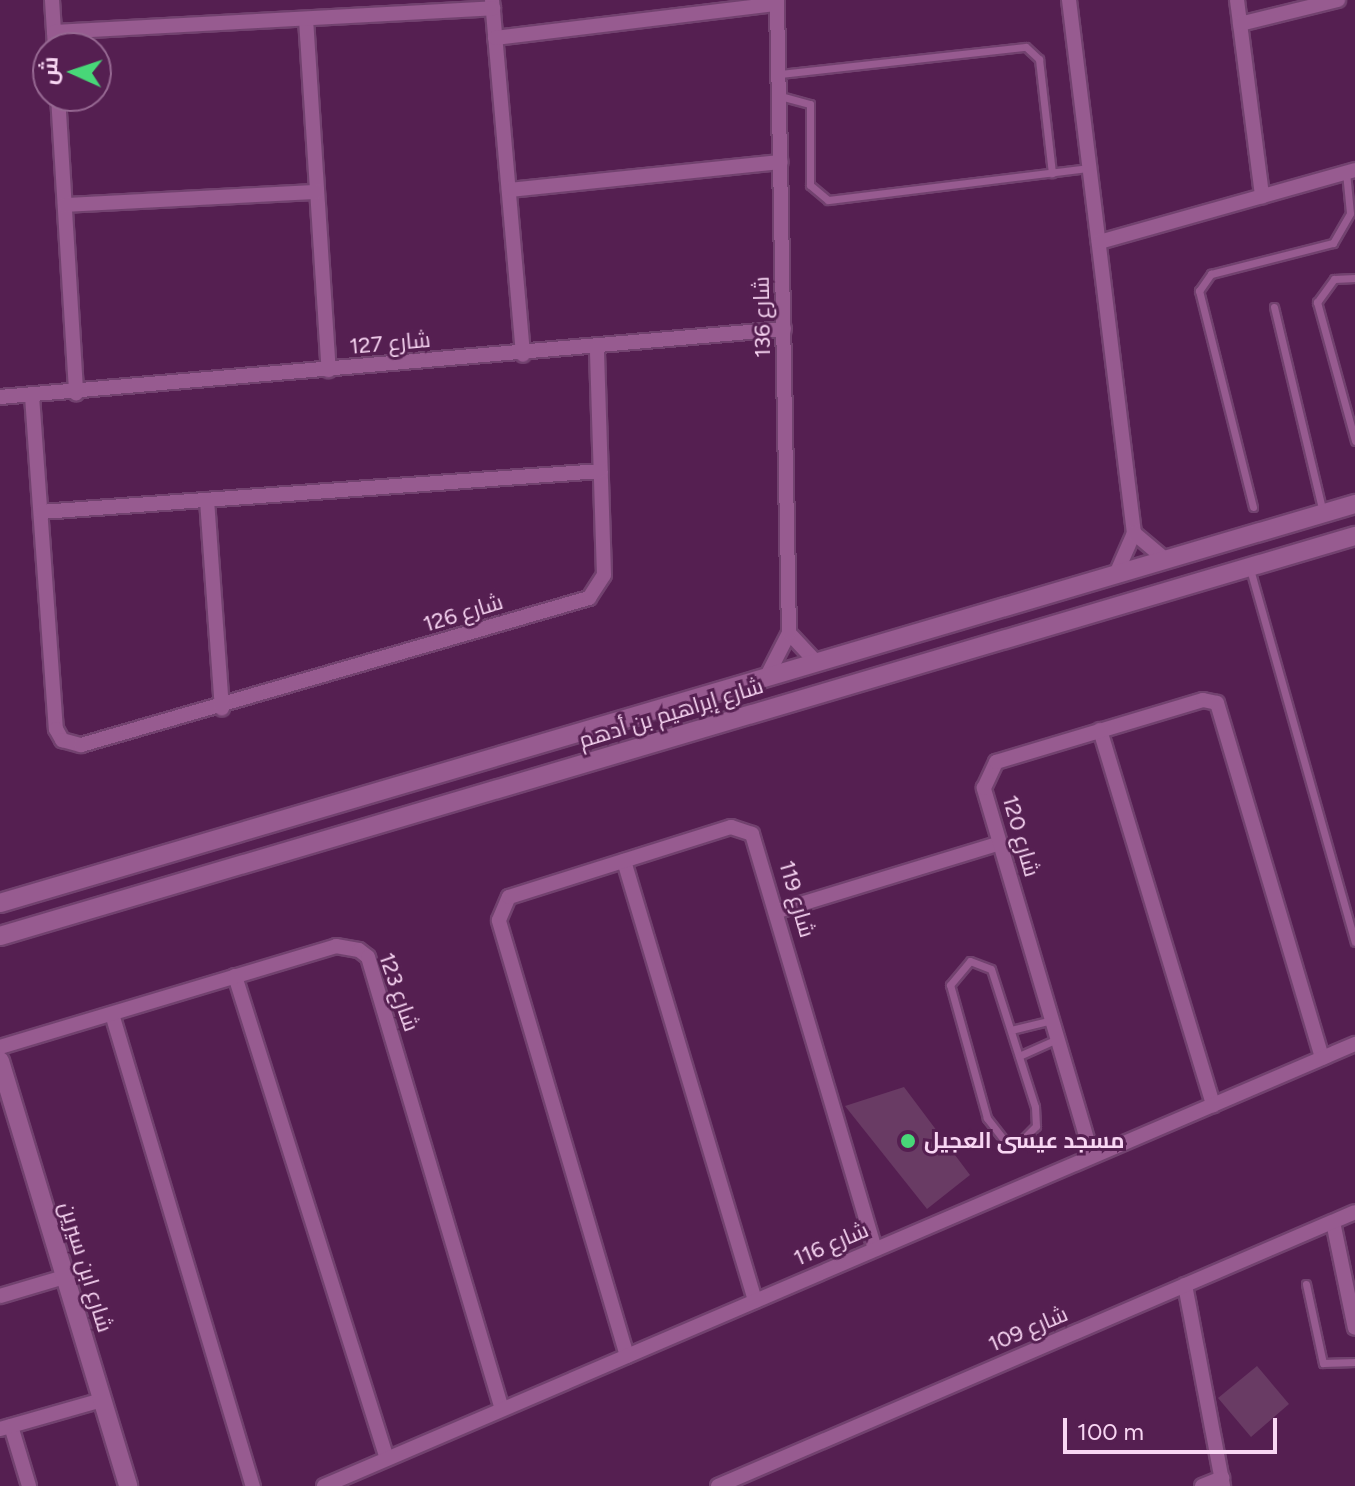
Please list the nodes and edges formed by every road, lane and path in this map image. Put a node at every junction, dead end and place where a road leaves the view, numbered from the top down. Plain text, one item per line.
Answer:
1 (52, 0) edge
2 (1069, 0) edge
3 (1237, 0) edge
4 (1338, 0) edge
5 (777, 2) edge
6 (492, 4) edge
7 (306, 19) junction
8 (1240, 24) junction
9 (54, 32) joint
10 (495, 38) junction
11 (780, 74) junction
12 (780, 96) junction
13 (59, 112) edge
14 (781, 162) junction
15 (1090, 168) junction
16 (1350, 171) edge
17 (1052, 173) junction
18 (509, 190) junction
19 (317, 192) junction
20 (1262, 196) junction
21 (65, 205) junction
22 (1099, 242) junction
23 (1355, 278) edge
24 (1274, 307) dead end
25 (784, 329) junction
26 (597, 349) junction
27 (523, 355) junction
28 (329, 370) junction
29 (76, 393) junction
30 (32, 396) junction
31 (0, 397) edge
32 (1355, 441) edge
33 (601, 471) junction
34 (207, 500) junction
35 (1355, 504) edge
36 (1253, 507) dead end
37 (41, 512) junction
38 (1323, 514) junction
39 (1134, 533) junction
40 (1355, 536) edge
41 (1166, 560) junction
42 (1250, 567) junction
43 (1116, 574) junction
44 (789, 633) junction
45 (816, 662) junction
46 (767, 676) junction
47 (222, 708) junction
48 (1100, 730) junction
49 (396, 785) junction
50 (349, 799) junction
51 (407, 817) junction
52 (360, 831) junction
53 (1000, 843) junction
54 (624, 861) junction
55 (0, 903) edge
56 (778, 911) junction
57 (0, 936) edge
58 (1355, 942) edge
59 (235, 976) junction
60 (112, 1014) junction
61 (1052, 1020) junction
62 (1011, 1030) junction
63 (1057, 1039) junction
64 (1355, 1044) edge
65 (0, 1047) edge
66 (1019, 1056) junction
67 (1322, 1058) junction
68 (0, 1061) edge
69 (1213, 1105) junction
70 (1092, 1156) junction
71 (1355, 1212) edge
72 (1333, 1222) junction
73 (875, 1249) junction
74 (64, 1277) junction
75 (1306, 1284) dead end
76 (1185, 1285) junction
77 (0, 1296) edge
78 (755, 1301) junction
79 (1355, 1328) edge
80 (627, 1356) junction
81 (1355, 1362) edge
82 (102, 1400) junction
83 (502, 1409) junction
84 (6, 1428) edge
85 (387, 1459) junction
86 (1222, 1482) edge
87 (29, 1486) edge
88 (128, 1486) edge
89 (253, 1486) edge
90 (324, 1486) edge
91 (718, 1486) edge
92 (1202, 1486) edge

1 - 9 street
2 - 15 street
3 - 8 street
4 - 8 street
5 - 10 street
5 - 11 street, شارع 136
6 - 7 street
6 - 10 street
7 - 9 street
7 - 19 street
8 - 20 street
10 - 18 street
11 - 12 street, شارع 136
11 - 17 lane
12 - 14 street, شارع 136
12 - 17 lane
13 - 21 street
14 - 18 street
14 - 25 street, شارع 136
15 - 17 lane
15 - 22 street
16 - 20 street
16 - 36 lane
18 - 27 street
19 - 21 street
19 - 28 street
20 - 22 street
21 - 29 street
22 - 39 street
23 - 32 lane
24 - 38 lane
25 - 26 street, شارع 127
25 - 44 street, شارع 136
26 - 27 street, شارع 127
26 - 33 street, شارع 126
27 - 28 street, شارع 127
28 - 29 street, شارع 127
29 - 30 street, شارع 127
30 - 31 street, شارع 127
30 - 37 street, شارع 126
33 - 34 street
33 - 47 street, شارع 126
34 - 37 street
34 - 47 street
35 - 38 street, شارع إبراهيم بن أدهم
37 - 47 street, شارع 126
38 - 41 street, شارع إبراهيم بن أدهم
39 - 41 street
39 - 43 street
40 - 42 street, شارع إبراهيم بن أدهم
41 - 43 street, شارع إبراهيم بن أدهم
42 - 51 street, شارع إبراهيم بن أدهم
42 - 58 lane
43 - 45 street, شارع إبراهيم بن أدهم
44 - 45 street
44 - 46 street, شارع 136
45 - 46 street, شارع إبراهيم بن أدهم
46 - 49 street, شارع إبراهيم بن أدهم
48 - 53 street, شارع 120
48 - 67 street, شارع 120
48 - 69 street
49 - 50 street, شارع إبراهيم بن أدهم
49 - 51 street
50 - 52 street
50 - 55 street, شارع إبراهيم بن أدهم
51 - 52 street, شارع إبراهيم بن أدهم
52 - 57 street, شارع إبراهيم بن أدهم
53 - 56 street
53 - 61 street, شارع 120
54 - 56 street, شارع 119
54 - 78 street
54 - 80 street, شارع 119
56 - 73 street, شارع 119
59 - 60 street, شارع 123
59 - 83 street, شارع 123
59 - 85 street
60 - 65 street, شارع 123
60 - 89 street
61 - 62 lane
61 - 63 street, شارع 120
62 - 66 lane
62 - 66 lane
63 - 66 lane
63 - 70 street, شارع 120
64 - 67 street, شارع 116
67 - 69 street, شارع 116
68 - 74 street, شارع ابن سيرين
69 - 70 street, شارع 116
70 - 73 street, شارع 116
71 - 72 street, شارع 109
72 - 76 street, شارع 109
72 - 79 street
73 - 78 street, شارع 116
74 - 77 street
74 - 82 street, شارع ابن سيرين
75 - 81 lane
76 - 86 street
76 - 91 street, شارع 109
78 - 80 street, شارع 116
80 - 83 street, شارع 116
82 - 84 street
82 - 88 street, شارع ابن سيرين
83 - 85 street, شارع 116
84 - 87 street
85 - 90 street, شارع 116
86 - 92 street

